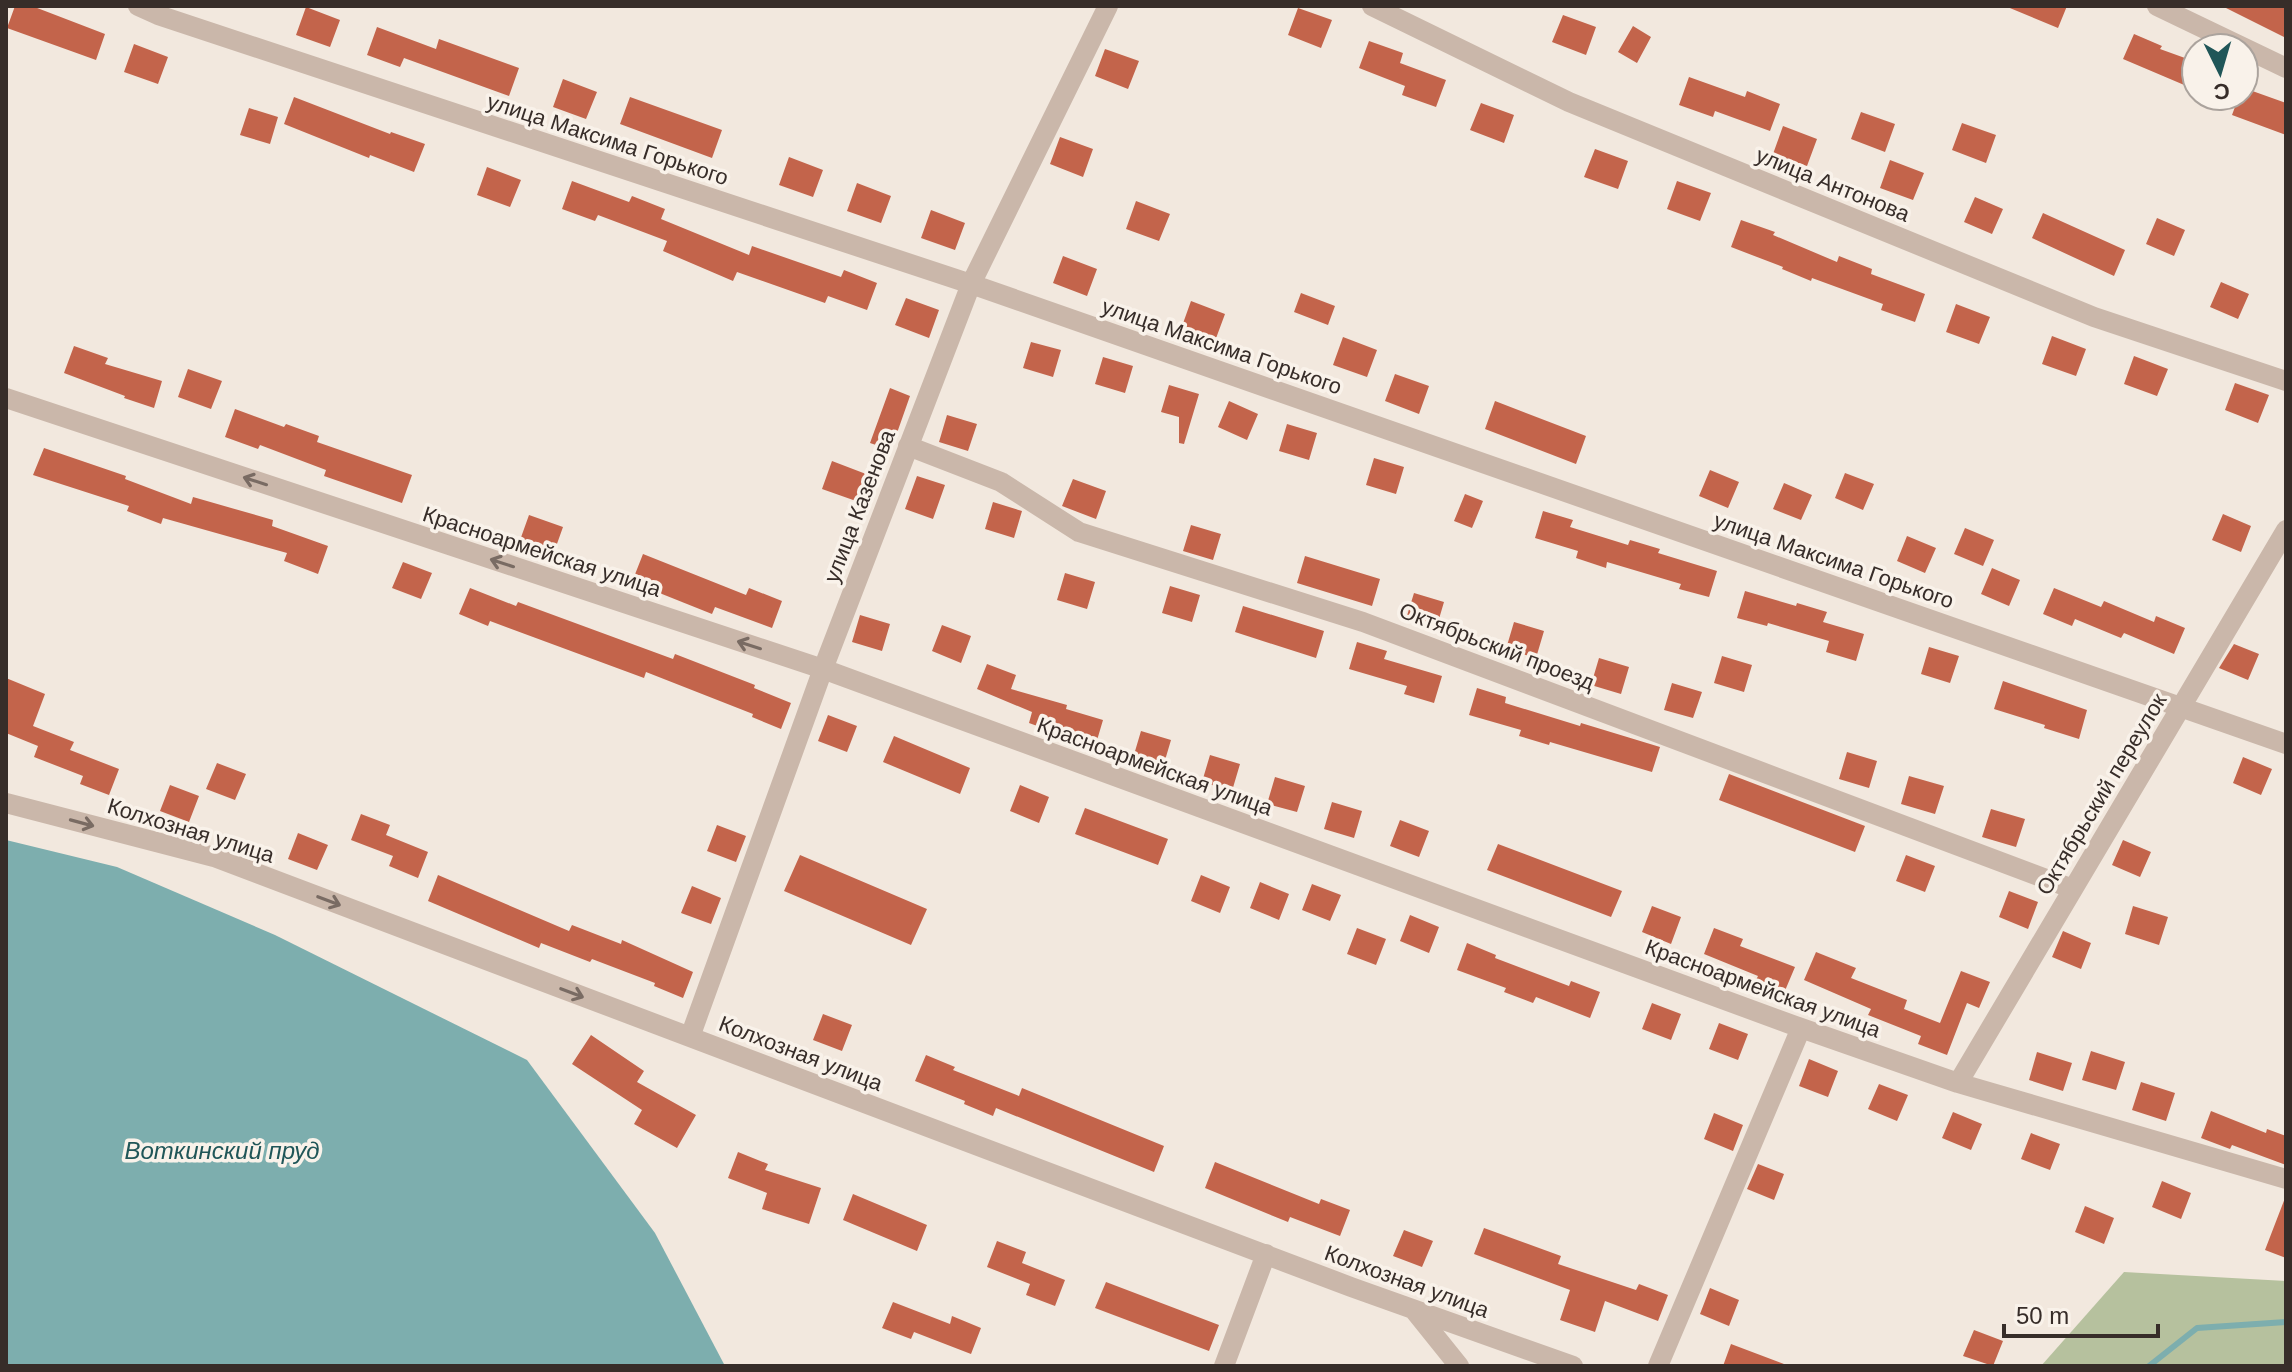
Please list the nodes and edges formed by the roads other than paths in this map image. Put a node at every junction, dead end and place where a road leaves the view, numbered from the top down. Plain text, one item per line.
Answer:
1 (138, 6) edge
2 (1108, 6) edge
3 (1372, 6) edge
4 (2157, 6) edge
5 (2286, 68) edge
6 (971, 284) junction
7 (2286, 381) edge
8 (6, 398) edge
9 (908, 446) junction
10 (2286, 530) edge
11 (823, 669) junction
12 (2181, 706) junction
13 (2286, 744) edge
14 (6, 803) edge
15 (2073, 889) junction
16 (1801, 1028) junction
17 (690, 1037) junction
18 (1958, 1083) junction
19 (2286, 1179) edge
20 (1266, 1254) junction
21 (1414, 1309) junction
22 (1224, 1366) edge
23 (1459, 1366) edge
24 (1573, 1366) edge
25 (1658, 1366) edge

1 - 6 street, улица Максима Горького
2 - 6 street, улица Казенова
3 - 7 street, улица Антонова
4 - 5 street
6 - 9 street, улица Казенова
6 - 12 street, улица Максима Горького
11 -> 8 street, Красноармейская улица
9 - 11 street, улица Казенова
9 - 15 street, Октябрьский проезд
10 - 12 street, Октябрьский переулок
11 - 16 street, Красноармейская улица
11 - 17 street, улица Казенова
12 - 13 street, улица Максима Горького
12 - 15 street, Октябрьский переулок
14 -> 17 street, Колхозная улица
15 - 18 street, Октябрьский переулок
16 - 18 street, Красноармейская улица
16 - 25 street
17 - 20 street, Колхозная улица
18 - 19 street, Красноармейская улица
20 - 21 street, Колхозная улица
20 - 22 street
21 - 23 street
21 - 24 street, Колхозная улица

